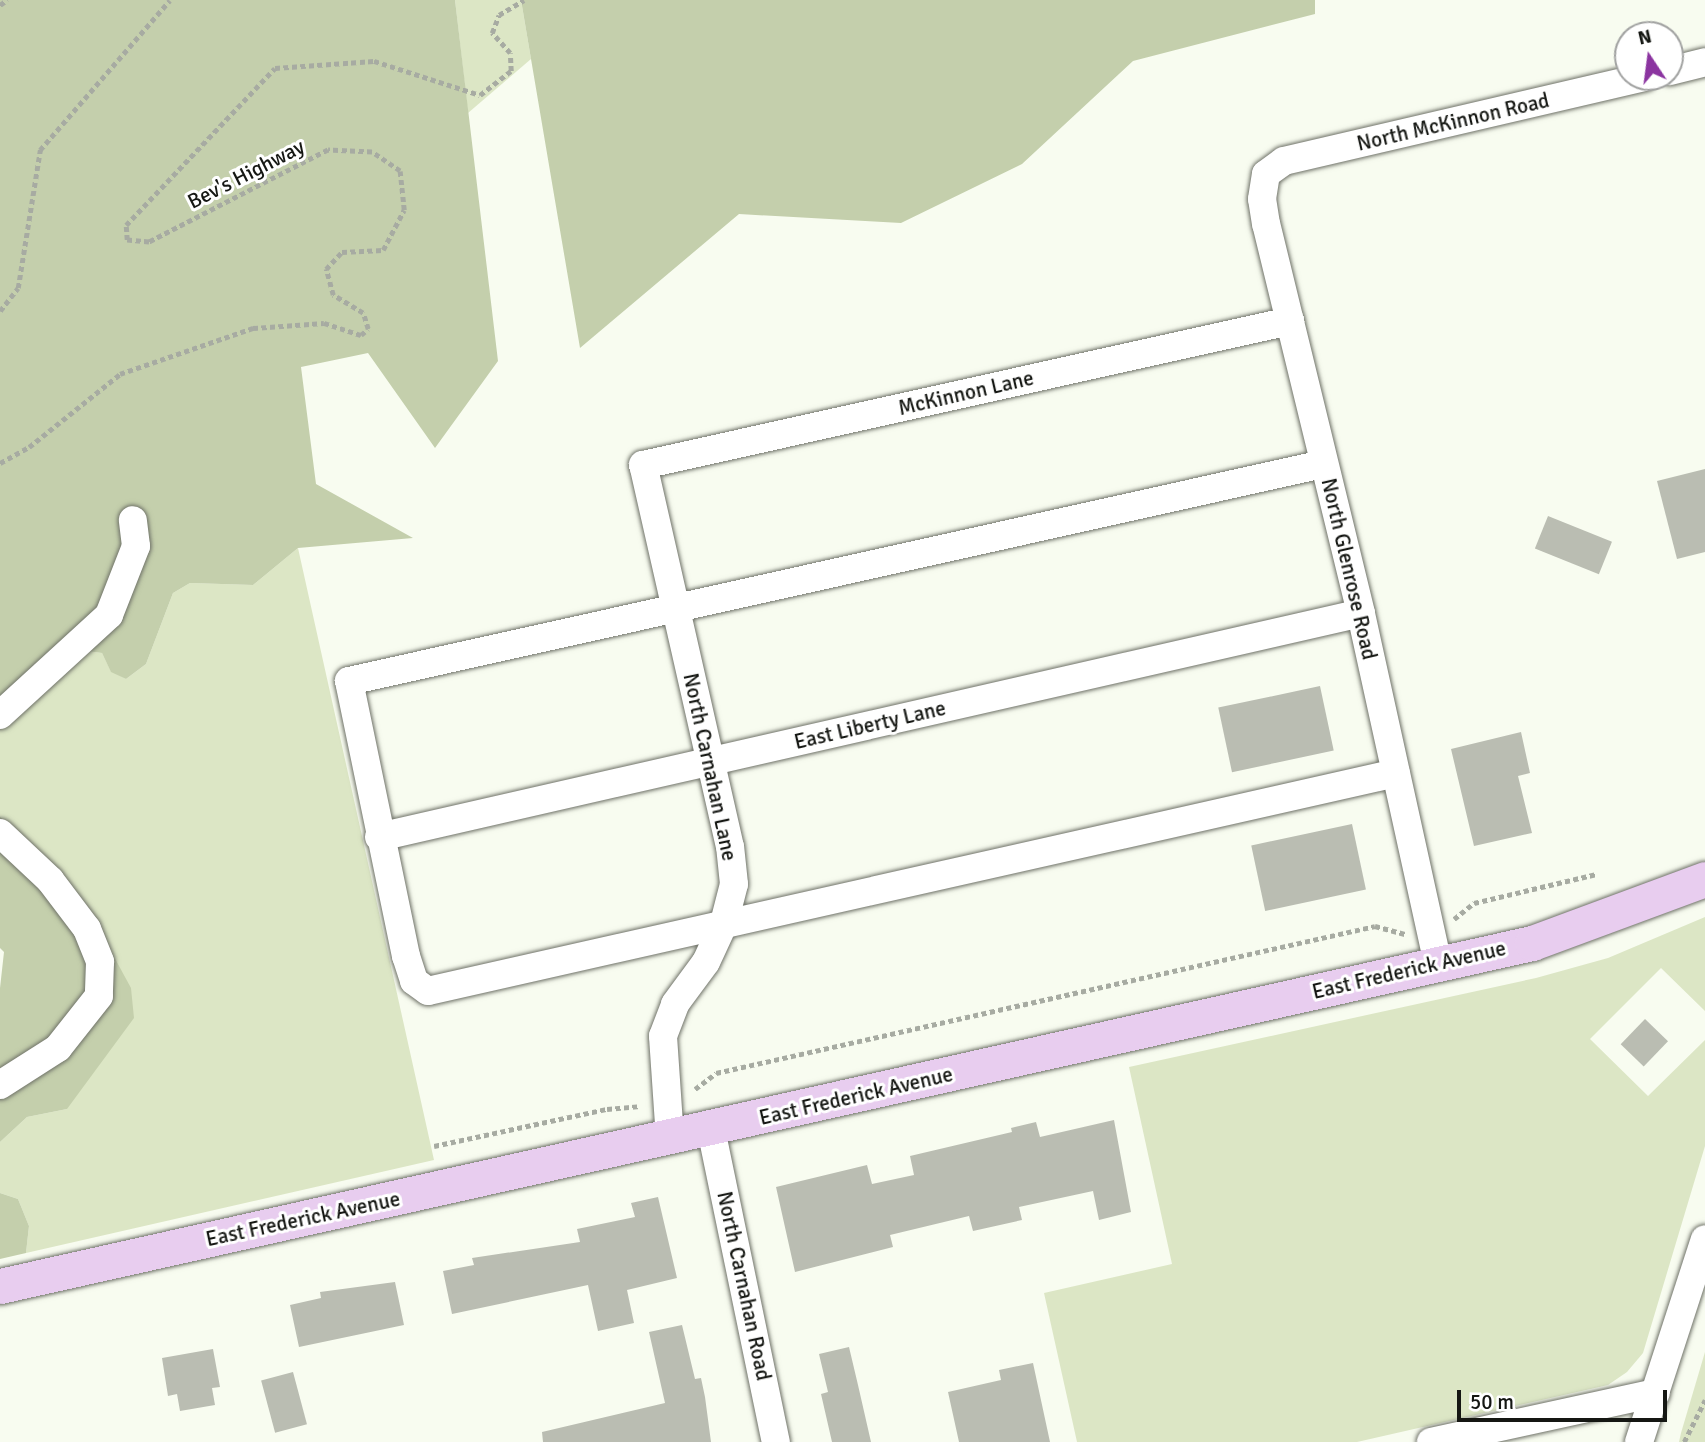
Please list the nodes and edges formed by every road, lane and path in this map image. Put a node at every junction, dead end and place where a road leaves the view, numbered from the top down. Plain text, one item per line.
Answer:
1 (7, 0) edge
2 (170, 0) edge
3 (524, 0) edge
4 (0, 5) edge
5 (1705, 62) edge
6 (1684, 67) edge
7 (1614, 84) edge
8 (1266, 174) joint
9 (0, 311) edge
10 (1290, 321) junction
11 (0, 463) edge
12 (1324, 464) junction
13 (643, 465) joint
14 (133, 520) dead end
15 (675, 608) junction
16 (1361, 613) junction
17 (0, 715) edge
18 (709, 761) junction
19 (1396, 773) junction
20 (0, 833) edge
21 (379, 837) junction
22 (1597, 874) dead end
23 (1705, 879) edge
24 (1460, 918) dead end
25 (724, 923) junction
26 (1404, 934) dead end
27 (1438, 964) junction
28 (0, 1085) edge
29 (693, 1090) dead end
30 (635, 1108) dead end
31 (711, 1129) junction
32 (670, 1139) junction
33 (434, 1146) dead end
34 (1705, 1239) edge
35 (0, 1286) edge
36 (1656, 1393) junction
37 (1705, 1400) edge
38 (776, 1442) edge
39 (1431, 1442) edge
40 (1639, 1442) edge
41 (1684, 1442) edge

1 - 4 path
2 - 9 path
3 - 11 path, Bev's Highway
5 - 6 street
7 - 8 street, North McKinnon Road
8 - 10 street, North Glenrose Road
10 - 12 street, North Glenrose Road
10 - 13 street, McKinnon Lane
12 - 15 street
12 - 16 street, North Glenrose Road
13 - 15 street, North Carnahan Lane
14 - 17 street
15 - 18 street, North Carnahan Lane
15 - 21 street
16 - 18 street, East Liberty Lane
16 - 19 street, North Glenrose Road
18 - 21 street, East Liberty Lane
18 - 25 street, North Carnahan Lane
19 - 25 street
19 - 27 street, North Glenrose Road
20 - 28 street
21 - 25 street
22 - 24 path
23 - 27 main road, East Frederick Avenue
25 - 32 street, North Carnahan Lane
26 - 29 path
27 - 31 main road, East Frederick Avenue
30 - 33 path
31 - 32 main road, East Frederick Avenue
31 - 38 street, North Carnahan Road
32 - 35 main road, East Frederick Avenue
34 - 36 street
36 - 39 street
36 - 40 street
37 - 41 path

